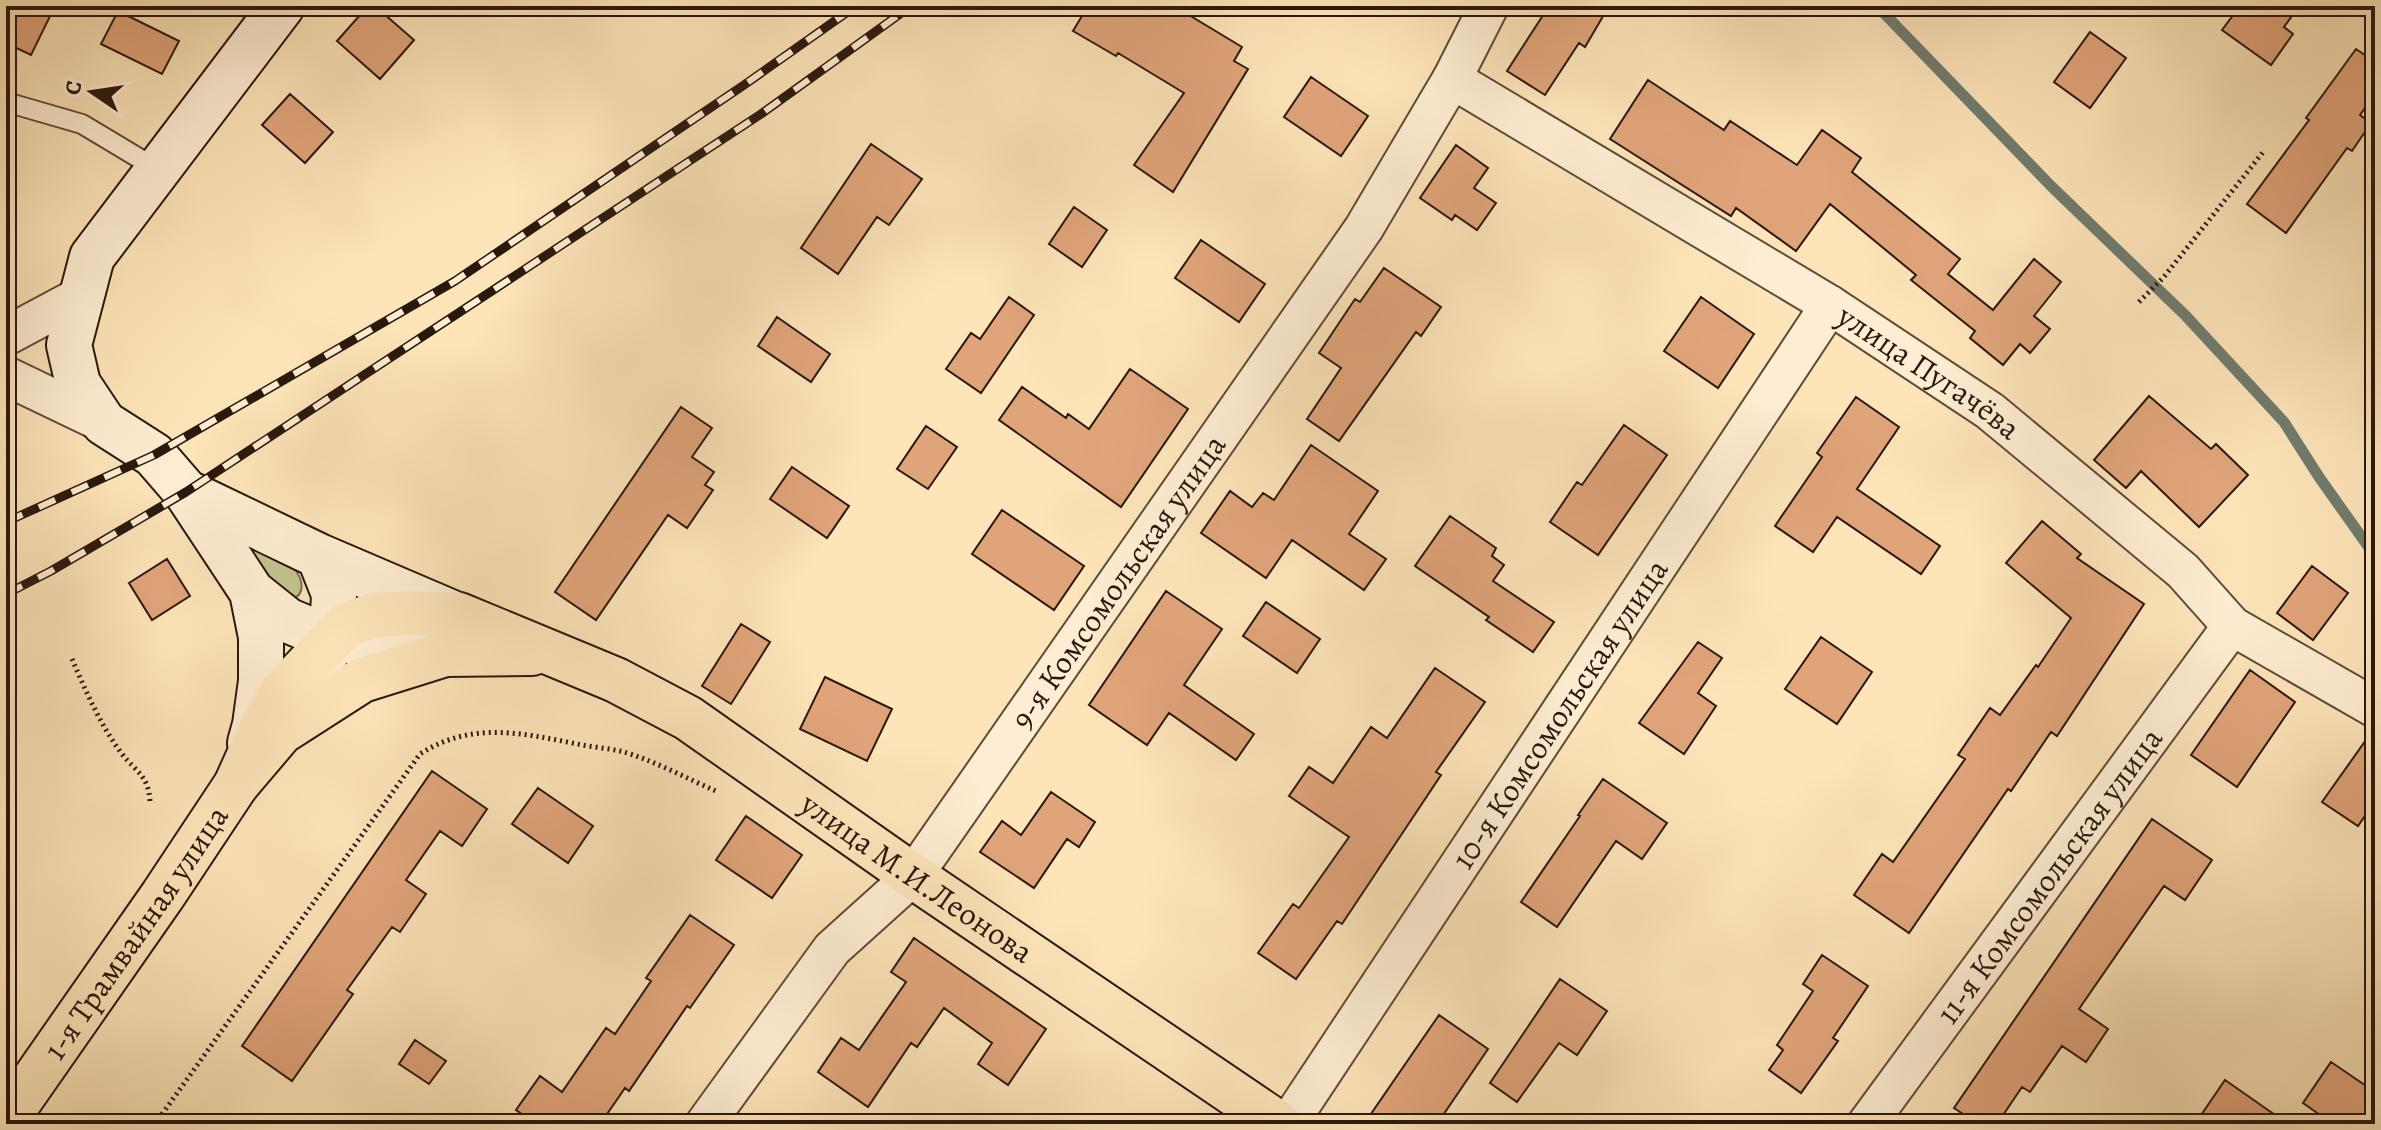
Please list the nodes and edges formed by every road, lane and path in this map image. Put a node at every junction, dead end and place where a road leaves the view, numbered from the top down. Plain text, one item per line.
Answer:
1 (282, 6) edge
2 (1489, 6) edge
3 (1452, 79) junction
4 (6, 102) edge
5 (2264, 151) dead end
6 (157, 169) junction
7 (81, 296) junction
8 (2139, 302) dead end
9 (1830, 305) junction
10 (6, 336) edge
11 (6, 376) edge
12 (104, 423) junction
13 (154, 455) junction
14 (186, 492) junction
15 (319, 556) junction
16 (252, 592) junction
17 (2232, 626) junction
18 (452, 635) junction
19 (332, 639) junction
20 (72, 659) dead end
21 (2375, 708) edge
22 (281, 732) junction
23 (236, 785) junction
24 (726, 795) dead end
25 (150, 801) dead end
26 (913, 876) junction
27 (10, 1103) edge
28 (155, 1124) edge
29 (705, 1124) edge
30 (1279, 1124) edge
31 (1288, 1124) edge
32 (1867, 1124) edge

1 - 6 main road
2 - 3 street, 9-я Комсомольская улица
3 - 9 street, улица Пугачёва
3 - 26 street, 9-я Комсомольская улица
4 - 6 lane
5 - 8 path
6 - 7 main road
7 - 10 street
7 - 12 main road
7 - 13 main road
9 - 17 street, улица Пугачёва
9 - 31 street, 10-я Комсомольская улица
11 - 12 street
12 - 13 main road
13 - 14 main road
14 - 15 main road
14 - 16 main road
15 - 18 main road
15 - 19 main road
16 - 19 main road
16 - 23 main road
17 - 21 street, улица Пугачёва
17 - 32 street, 11-я Комсомольская улица
18 - 19 main road
18 - 22 main road
18 - 26 main road, улица М.И.Леонова
19 - 22 main road
19 - 23 main road
20 - 25 path
22 - 23 main road
23 - 27 main road, 1-я Трамвайная улица
24 - 28 path
26 - 29 street, 9-я Комсомольская улица
26 - 30 main road, улица М.И.Леонова

